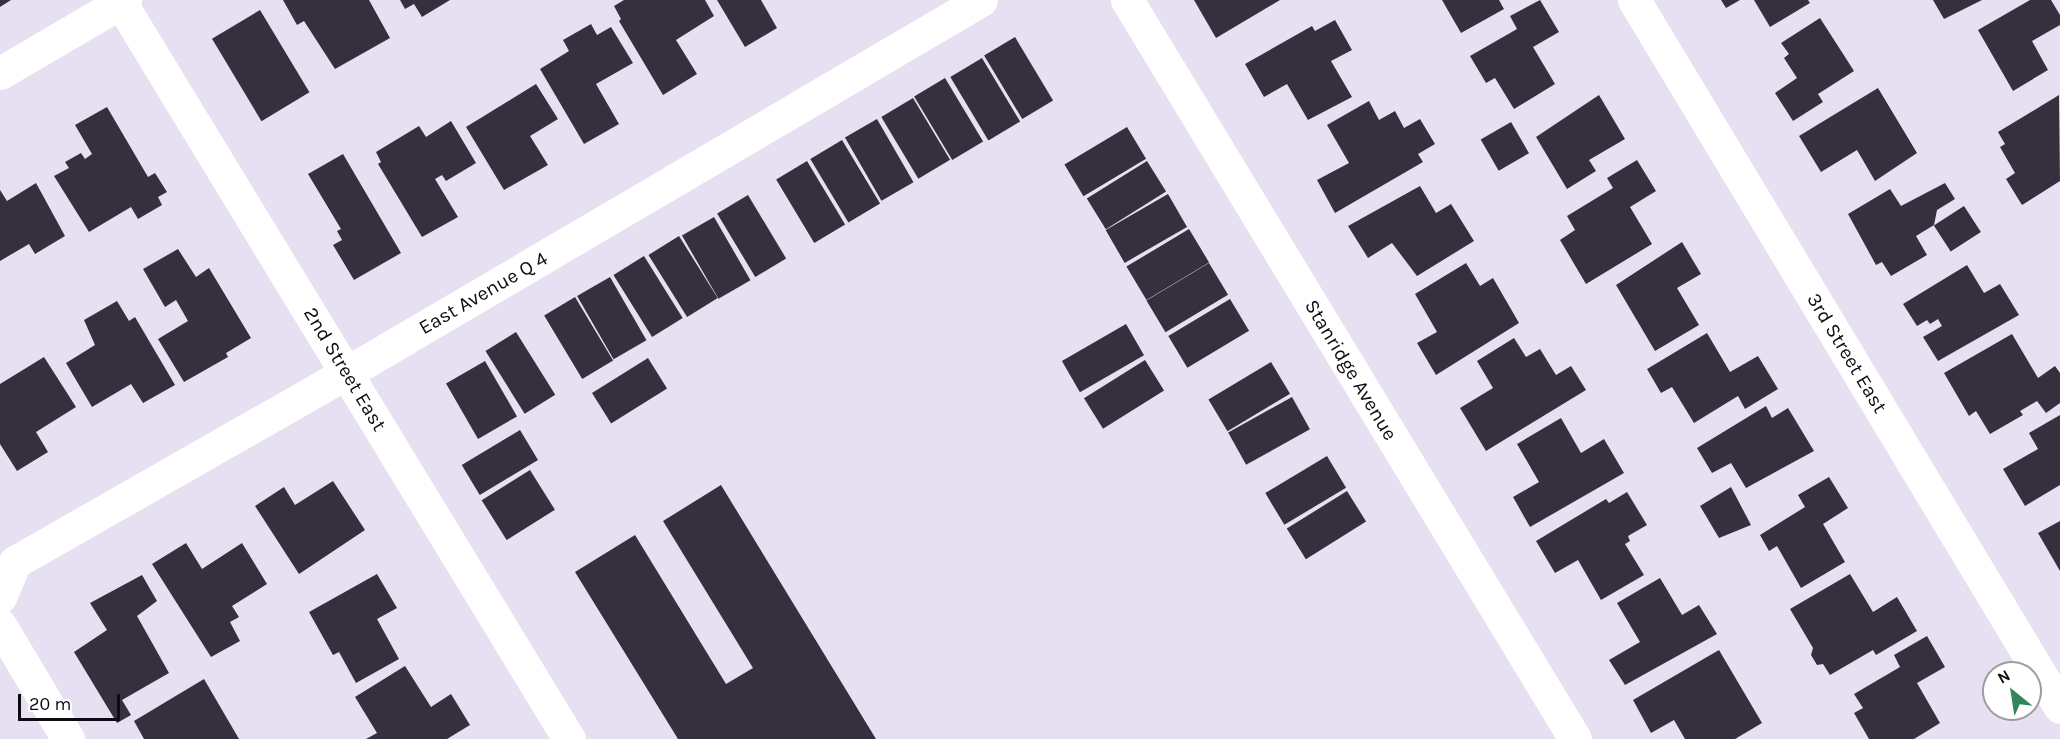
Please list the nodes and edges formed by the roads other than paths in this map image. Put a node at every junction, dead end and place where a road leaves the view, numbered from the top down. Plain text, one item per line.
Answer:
1 (981, 0) edge
2 (1127, 0) edge
3 (1634, 0) edge
4 (121, 1) edge
5 (0, 73) edge
6 (348, 372) junction
7 (0, 597) edge
8 (0, 625) edge
9 (2060, 707) edge
10 (68, 739) edge
11 (569, 739) edge
12 (1575, 739) edge

1 - 6 street, East Avenue Q 4
2 - 12 street, Stanridge Avenue
3 - 9 street, 3rd Street East
4 - 5 street
4 - 6 street, 2nd Street East
6 - 7 street, East Avenue Q 4
6 - 11 street, 2nd Street East
8 - 10 street

